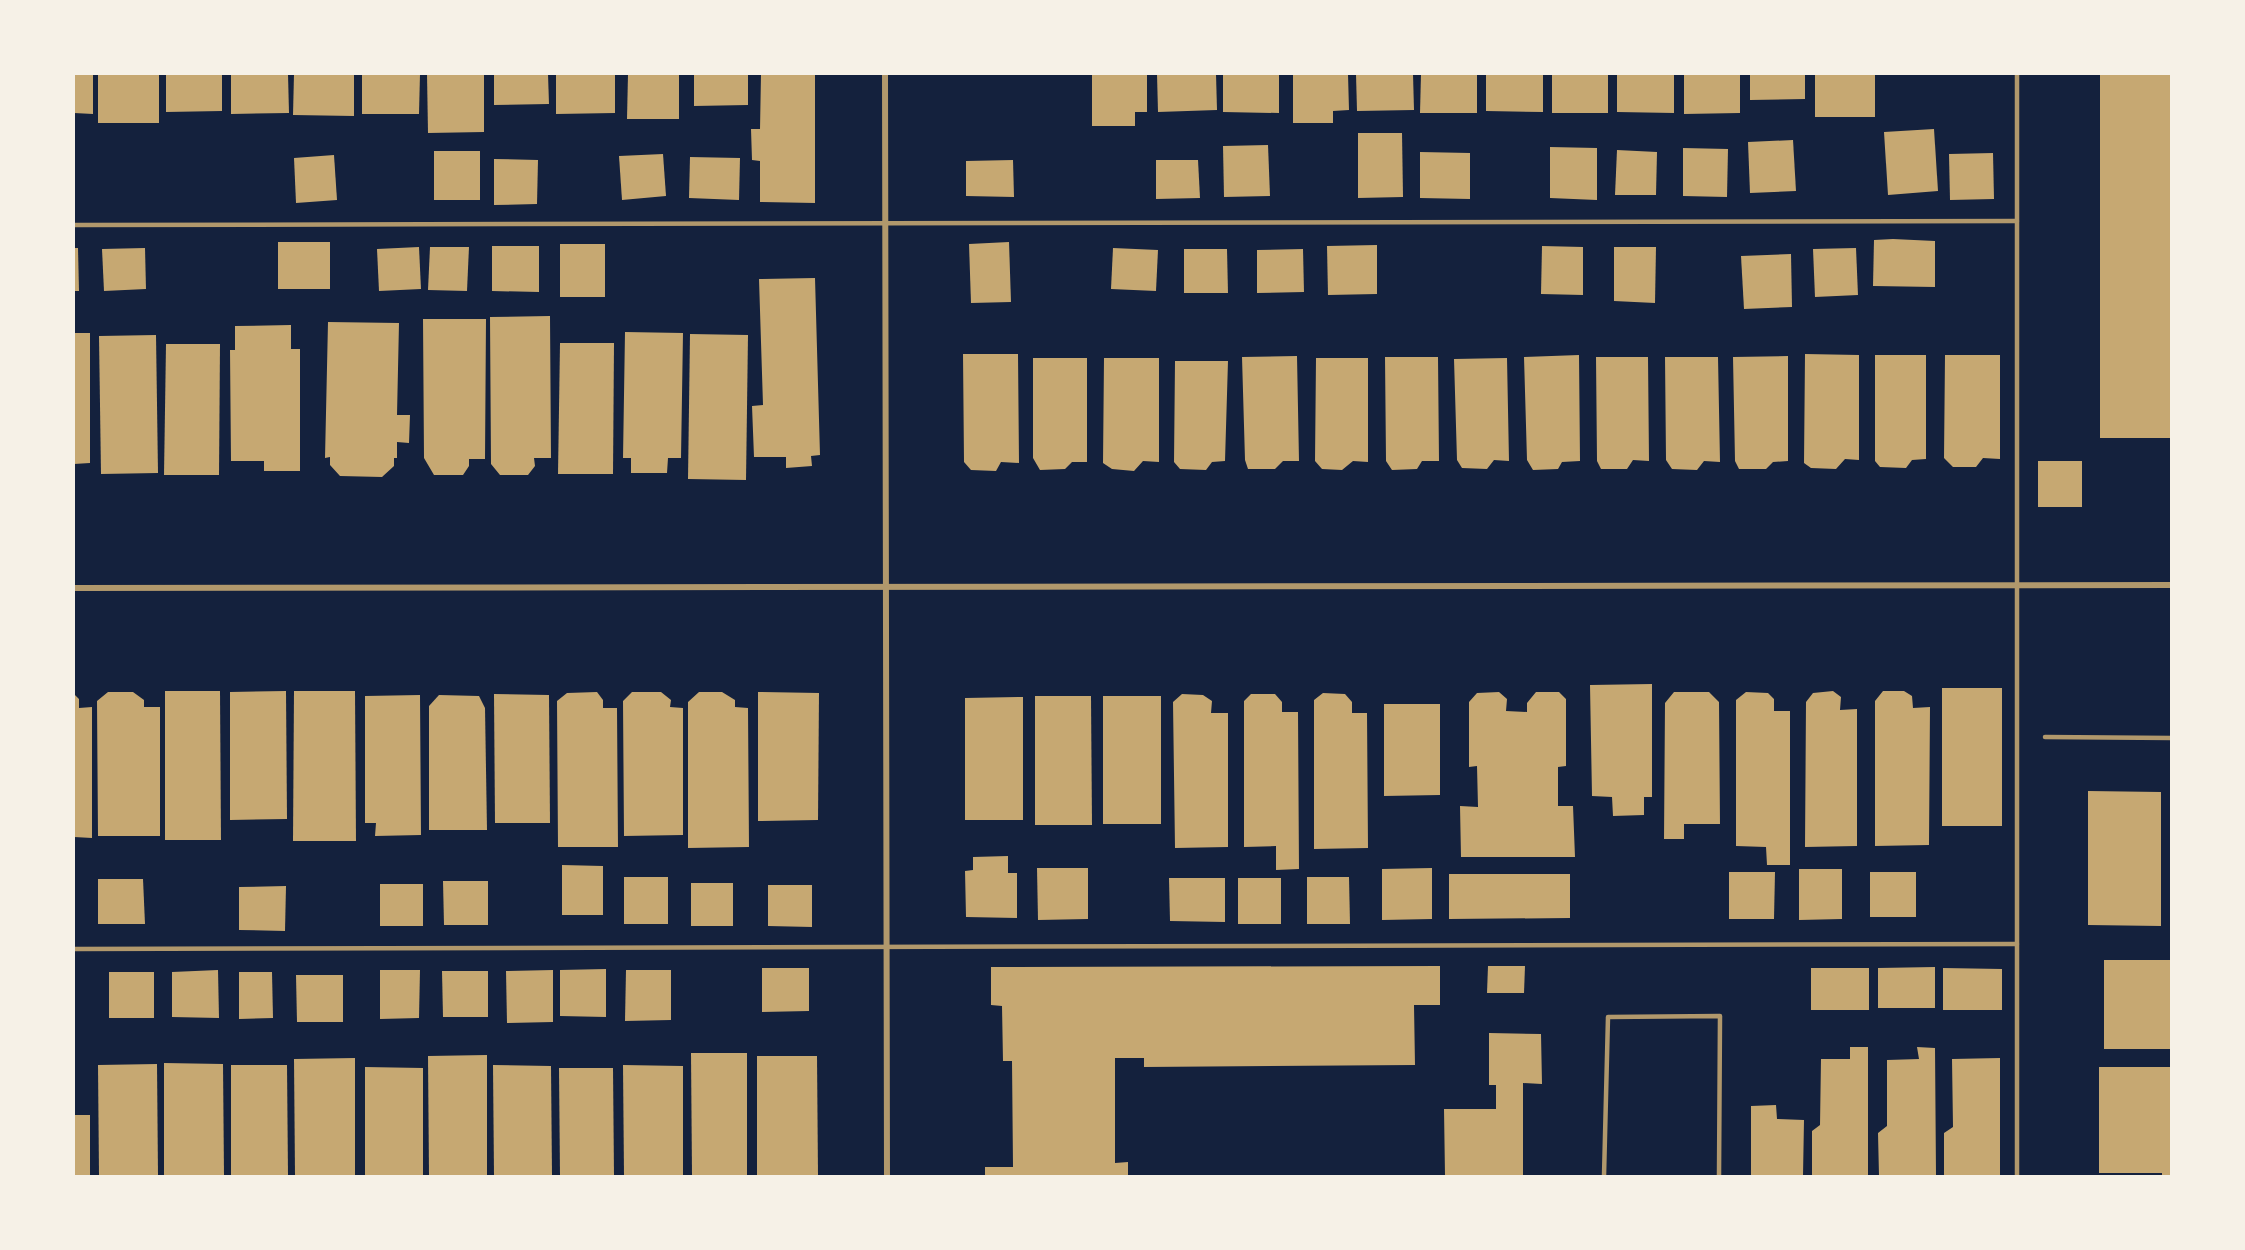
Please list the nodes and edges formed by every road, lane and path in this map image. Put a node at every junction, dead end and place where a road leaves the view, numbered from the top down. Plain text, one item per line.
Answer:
1 (885, 74) edge
2 (2017, 74) edge
3 (2017, 221) junction
4 (885, 224) junction
5 (74, 225) edge
6 (2017, 585) junction
7 (2172, 585) edge
8 (886, 586) junction
9 (74, 588) edge
10 (2045, 737) dead end
11 (2172, 738) edge
12 (2017, 944) junction
13 (887, 947) junction
14 (74, 949) edge
15 (887, 1176) edge
16 (1604, 1176) edge
17 (1719, 1176) edge
18 (2017, 1176) edge

1 - 4 street
2 - 3 lane
3 - 4 lane
3 - 6 lane
4 - 5 lane
4 - 8 street
6 - 7 street
6 - 8 street
6 - 12 lane
8 - 9 street
8 - 13 street
10 - 11 lane
12 - 13 lane
12 - 18 lane
13 - 14 lane
13 - 15 street
16 - 17 lane

